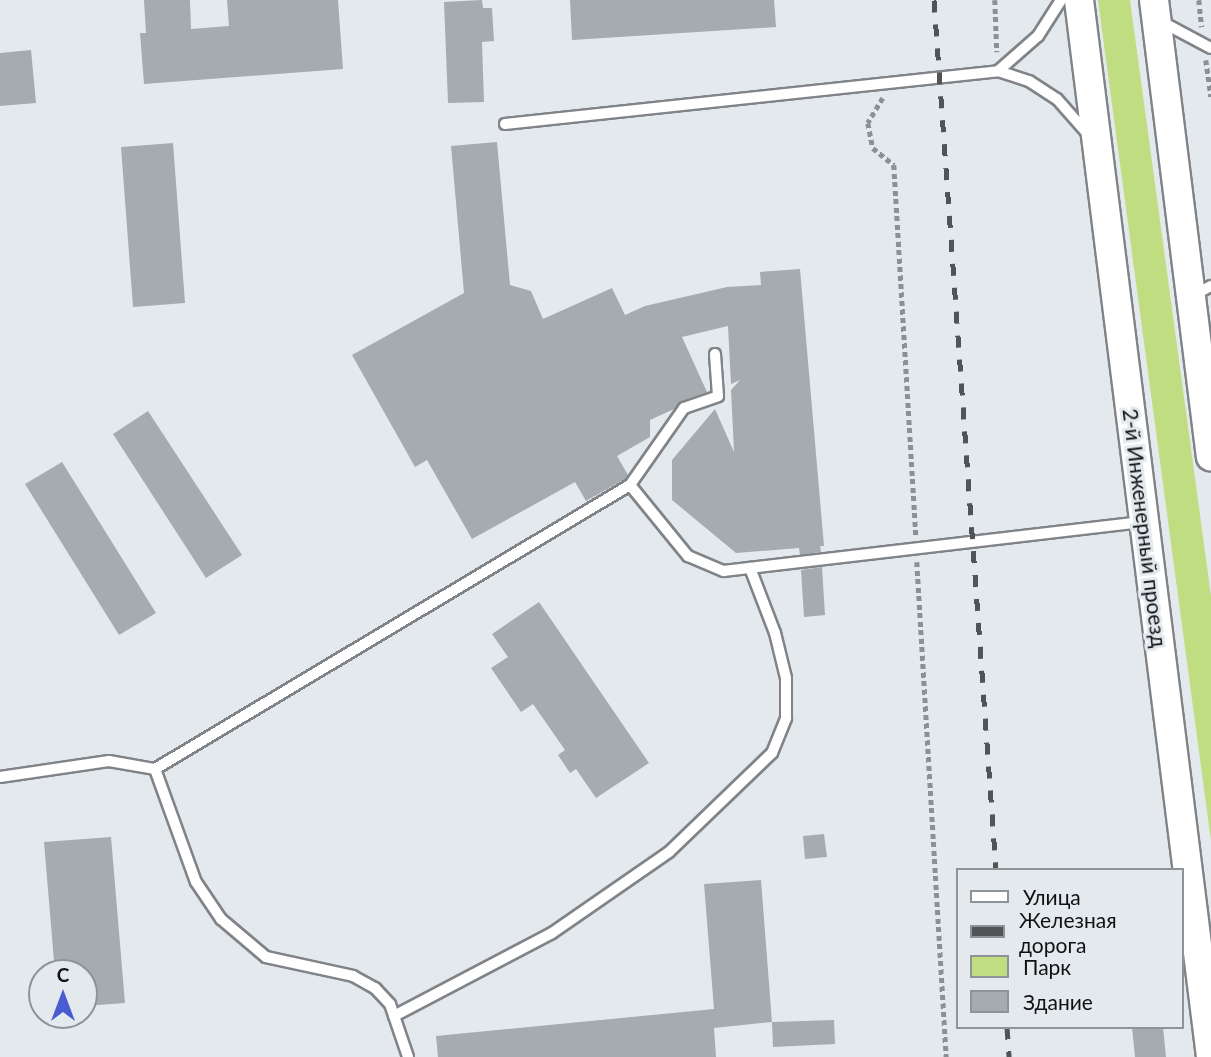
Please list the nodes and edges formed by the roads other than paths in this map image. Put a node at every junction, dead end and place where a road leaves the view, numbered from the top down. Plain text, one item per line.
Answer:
1 (1061, 0) edge
2 (1079, 0) edge
3 (1156, 10) edge
4 (1211, 48) edge
5 (998, 71) junction
6 (505, 124) dead end
7 (1098, 151) junction
8 (1201, 292) edge
9 (715, 354) dead end
10 (1211, 456) edge
11 (630, 485) junction
12 (1144, 522) junction
13 (750, 568) junction
14 (155, 769) junction
15 (0, 777) edge
16 (1209, 1010) edge
17 (394, 1016) junction
18 (408, 1057) edge
19 (1211, 1057) edge

1 - 5 lane
2 - 7 main road, 2-й Инженерный проезд
3 - 4 lane
3 - 8 main road
5 - 6 lane
5 - 7 lane
7 - 12 main road, 2-й Инженерный проезд
8 - 10 main road
9 - 11 lane
11 - 13 lane
11 - 14 lane
12 - 13 lane
12 - 16 main road, 2-й Инженерный проезд
13 - 17 lane
14 - 15 lane
14 - 17 lane
16 - 19 main road, 2-й Инженерный проезд
17 - 18 lane

